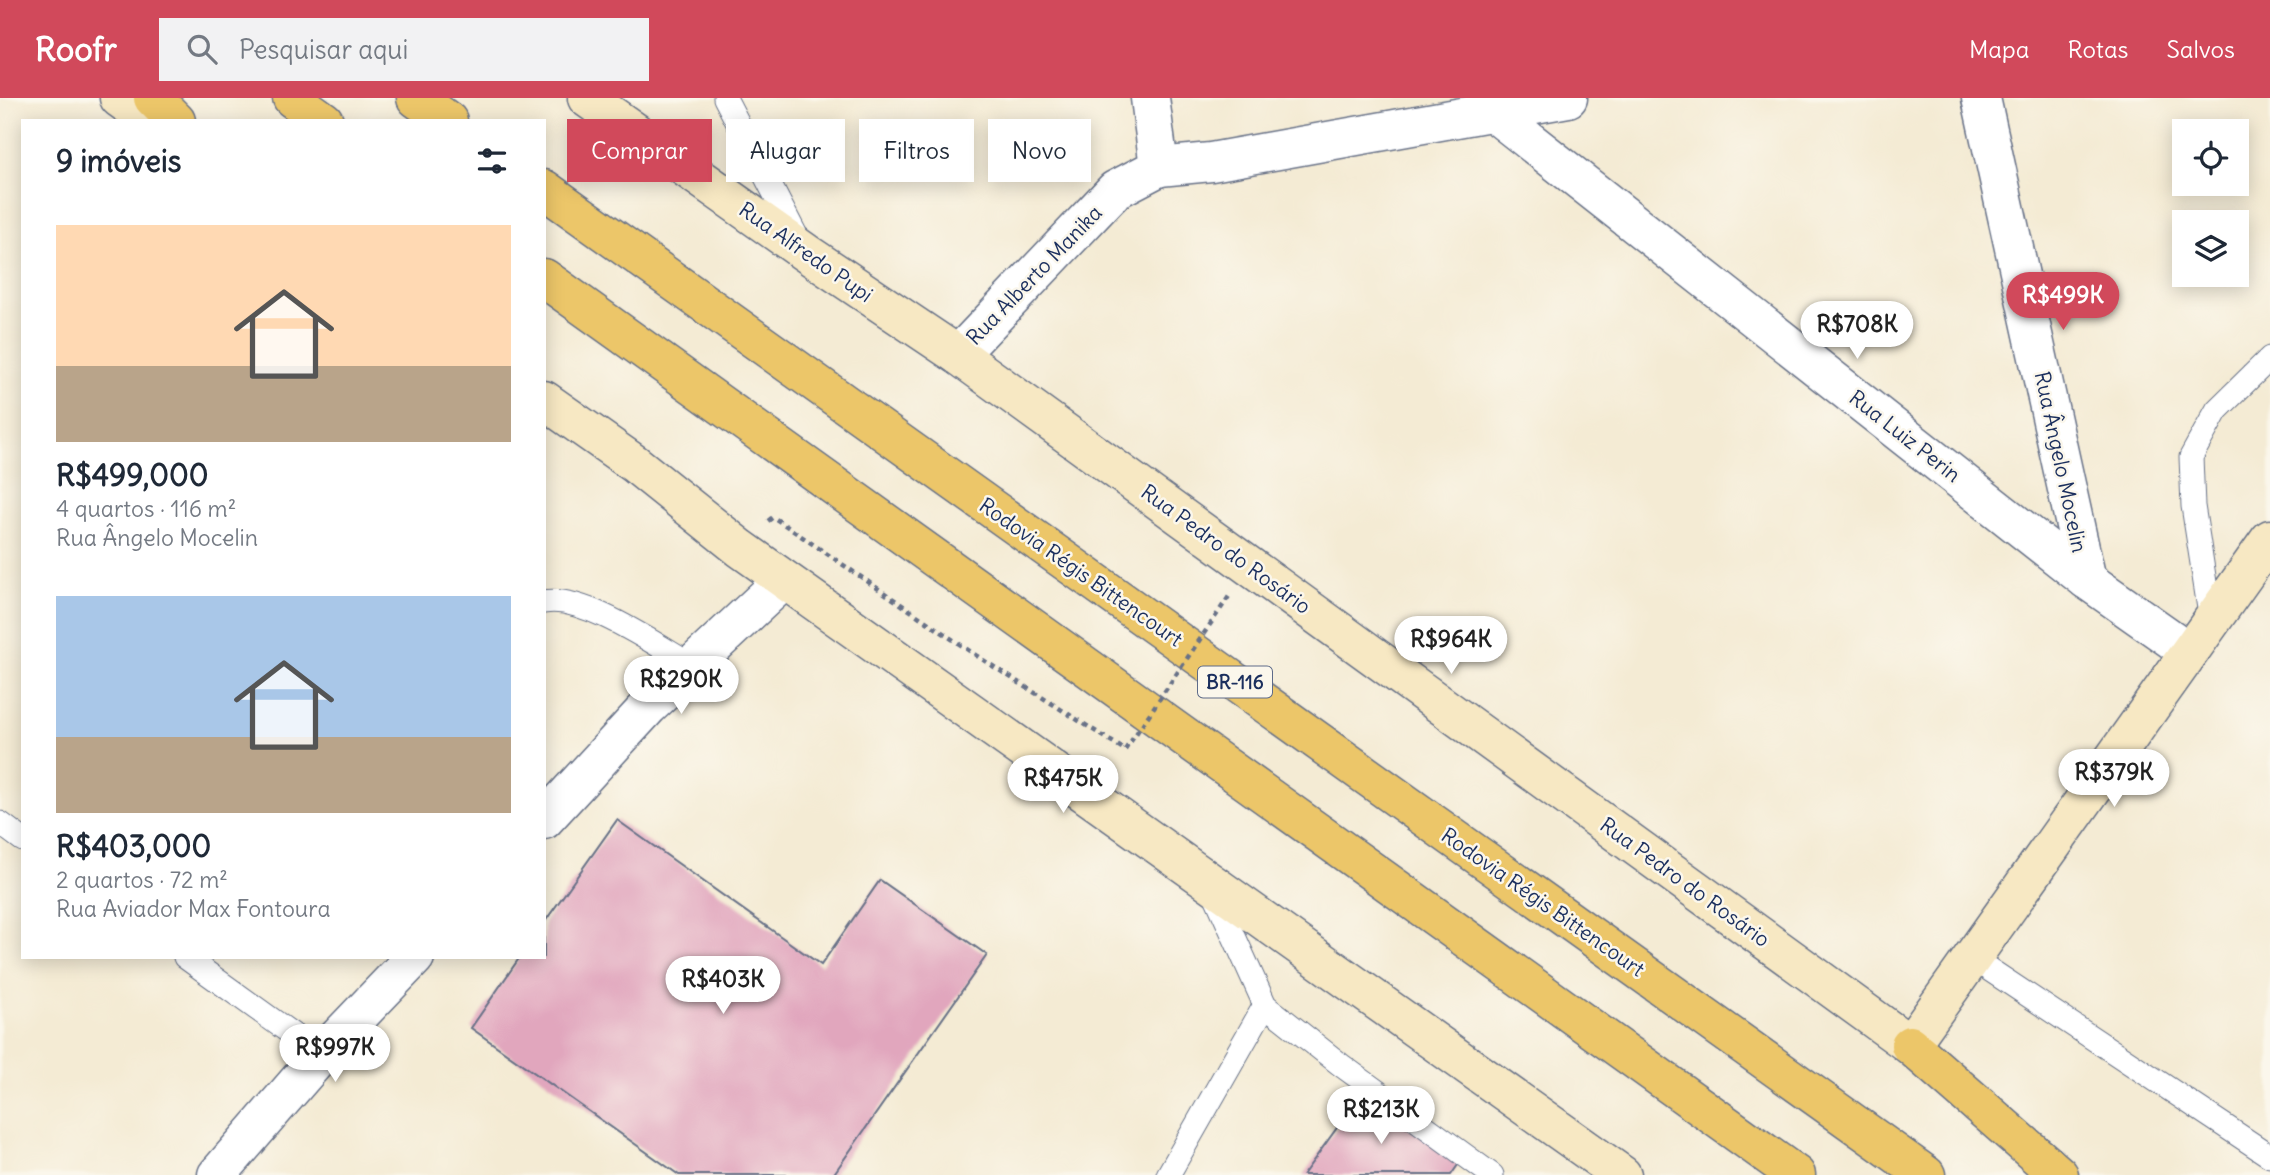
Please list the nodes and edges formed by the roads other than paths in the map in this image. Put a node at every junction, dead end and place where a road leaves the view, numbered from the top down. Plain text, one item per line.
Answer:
1 (119, 98) edge
2 (152, 98) edge
3 (292, 98) edge
4 (416, 98) edge
5 (587, 98) edge
6 (725, 98) edge
7 (1150, 98) edge
8 (1568, 98) edge
9 (1981, 98) edge
10 (1494, 113) junction
11 (148, 119) edge
12 (174, 119) edge
13 (321, 119) edge
14 (445, 119) edge
15 (1159, 167) junction
16 (546, 191) edge
17 (806, 253) junction
18 (546, 279) edge
19 (958, 355) junction
20 (2270, 358) edge
21 (546, 401) edge
22 (2270, 539) edge
23 (785, 580) junction
24 (2087, 580) junction
25 (546, 602) edge
26 (2211, 621) junction
27 (2188, 651) junction
28 (691, 665) junction
29 (546, 818) edge
30 (0, 823) edge
31 (21, 839) edge
32 (1210, 884) junction
33 (1972, 958) junction
34 (188, 959) edge
35 (413, 959) edge
36 (1265, 1005) junction
37 (1910, 1045) junction
38 (321, 1055) junction
39 (2270, 1156) edge
40 (217, 1175) edge
41 (1168, 1175) edge
42 (1492, 1175) edge
43 (1622, 1175) edge
44 (1796, 1175) edge
45 (1926, 1175) edge
46 (2059, 1175) edge

1 - 11 street
2 - 12 highway
3 - 13 highway
4 - 14 highway
5 - 17 street, Rua Alfredo Pupi
6 - 17 lane
7 - 15 street
8 - 10 street
9 - 24 street, Rua Ângelo Mocelin
10 - 15 street
10 - 24 street, Rua Luiz Perin
15 - 19 street, Rua Alberto Manika
16 - 45 highway, Rodovia Régis Bittencourt / BR-116
17 - 19 street, Rua Alfredo Pupi
18 - 44 highway
19 - 37 street, Rua Pedro do Rosário
20 - 26 lane
21 - 23 street
22 - 26 street
23 - 28 street
23 - 32 street
24 - 27 street, Rua Luiz Perin
25 - 28 lane
26 - 27 street
27 - 33 street
28 - 29 street
30 - 31 lane
32 - 36 lane
32 - 43 street
33 - 37 street
33 - 39 lane
34 - 38 lane
35 - 38 street
36 - 41 lane
36 - 42 lane
37 - 46 highway
38 - 40 street

